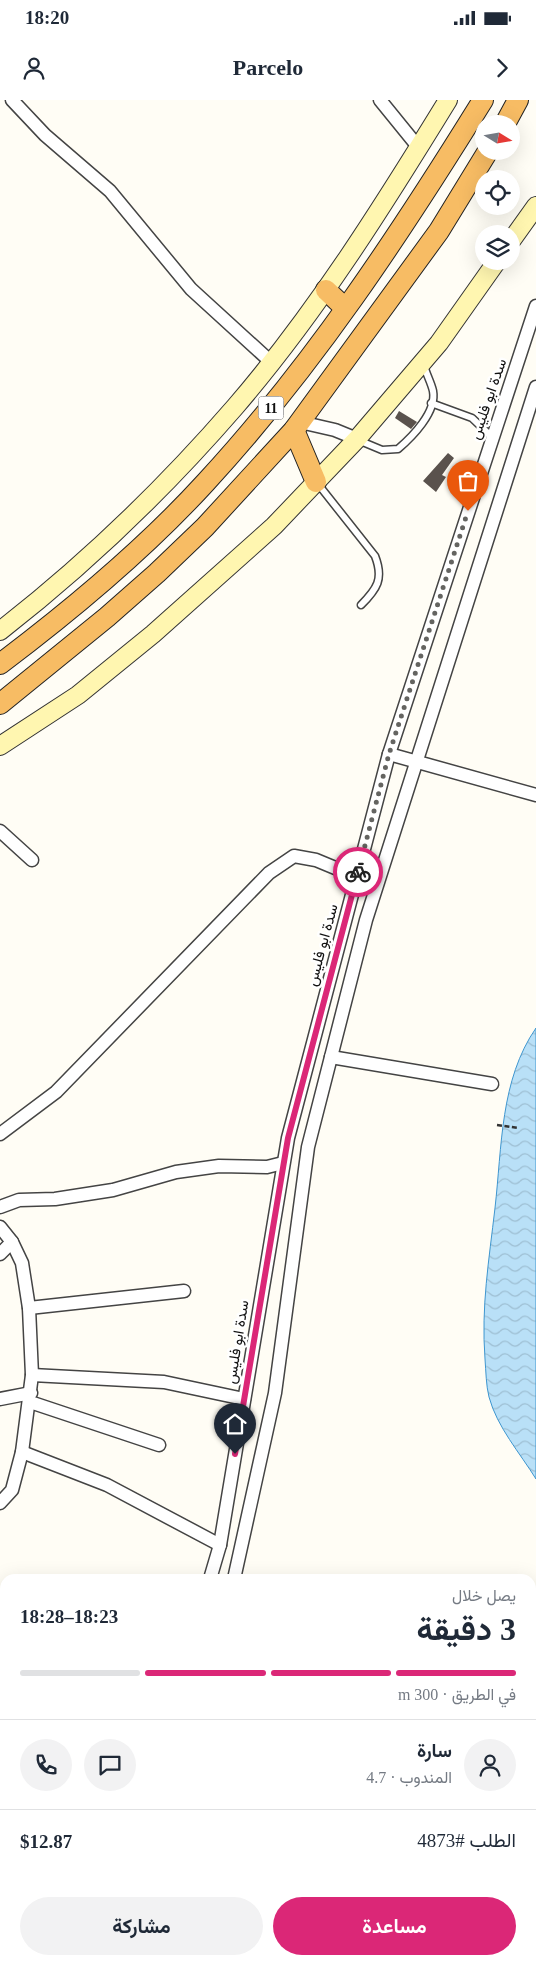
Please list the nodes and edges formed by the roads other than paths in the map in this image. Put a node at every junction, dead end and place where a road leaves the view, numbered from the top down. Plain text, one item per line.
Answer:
1 (12, 100) edge
2 (380, 100) edge
3 (448, 100) edge
4 (483, 100) edge
5 (518, 100) edge
6 (510, 115) edge
7 (419, 148) junction
8 (482, 160) edge
9 (536, 206) edge
10 (520, 228) edge
11 (491, 270) edge
12 (326, 290) junction
13 (536, 306) edge
14 (345, 308) junction
15 (423, 360) junction
16 (271, 362) junction
17 (536, 387) edge
18 (431, 403) junction
19 (297, 426) junction
20 (492, 437) junction
21 (357, 439) junction
22 (316, 482) junction
23 (361, 605) dead end
24 (0, 631) edge
25 (39, 634) junction
26 (56, 659) junction
27 (0, 664) edge
28 (0, 704) edge
29 (0, 746) edge
30 (389, 754) junction
31 (417, 762) junction
32 (536, 795) edge
33 (0, 831) edge
34 (32, 860) dead end
35 (357, 877) junction
36 (331, 1057) junction
37 (492, 1084) dead end
38 (0, 1134) edge
39 (283, 1163) junction
40 (0, 1207) edge
41 (0, 1227) edge
42 (12, 1242) junction
43 (0, 1254) edge
44 (184, 1291) dead end
45 (29, 1308) junction
46 (32, 1375) junction
47 (31, 1397) junction
48 (0, 1399) edge
49 (244, 1399) junction
50 (159, 1445) dead end
51 (22, 1452) junction
52 (0, 1503) edge
53 (220, 1545) junction
54 (211, 1574) edge
55 (235, 1574) edge

1 - 16 street
2 - 7 street
3 - 7 main road
4 - 14 highway, 11
5 - 6 highway
7 - 12 main road
8 - 19 highway, 11
9 - 10 main road
11 - 15 main road
12 - 14 highway
12 - 16 main road
13 - 20 street, سدة ابو فليس
14 - 25 highway, 11
15 - 18 lane
15 - 21 main road
16 - 24 main road
17 - 31 street
18 - 20 lane
18 - 21 lane
19 - 21 street
19 - 22 highway
19 - 26 highway, 11
20 - 30 street, سدة ابو فليس
21 - 22 main road
22 - 23 lane
22 - 29 main road
25 - 26 highway
25 - 27 highway, 11
26 - 28 highway, 11
30 - 31 street
30 - 35 street, سدة ابو فليس
31 - 32 street
31 - 36 street
33 - 34 street
35 - 38 street
35 - 39 street, سدة ابو فليس
36 - 37 street
36 - 55 street
39 - 40 street
39 - 49 street, سدة ابو فليس
41 - 42 street
42 - 43 street
42 - 45 street
44 - 45 street
45 - 46 street
46 - 47 street
46 - 49 street
47 - 48 street
47 - 50 street
47 - 51 street
49 - 53 street, سدة ابو فليس
51 - 52 street
51 - 53 street
53 - 54 street, سدة ابو فليس

